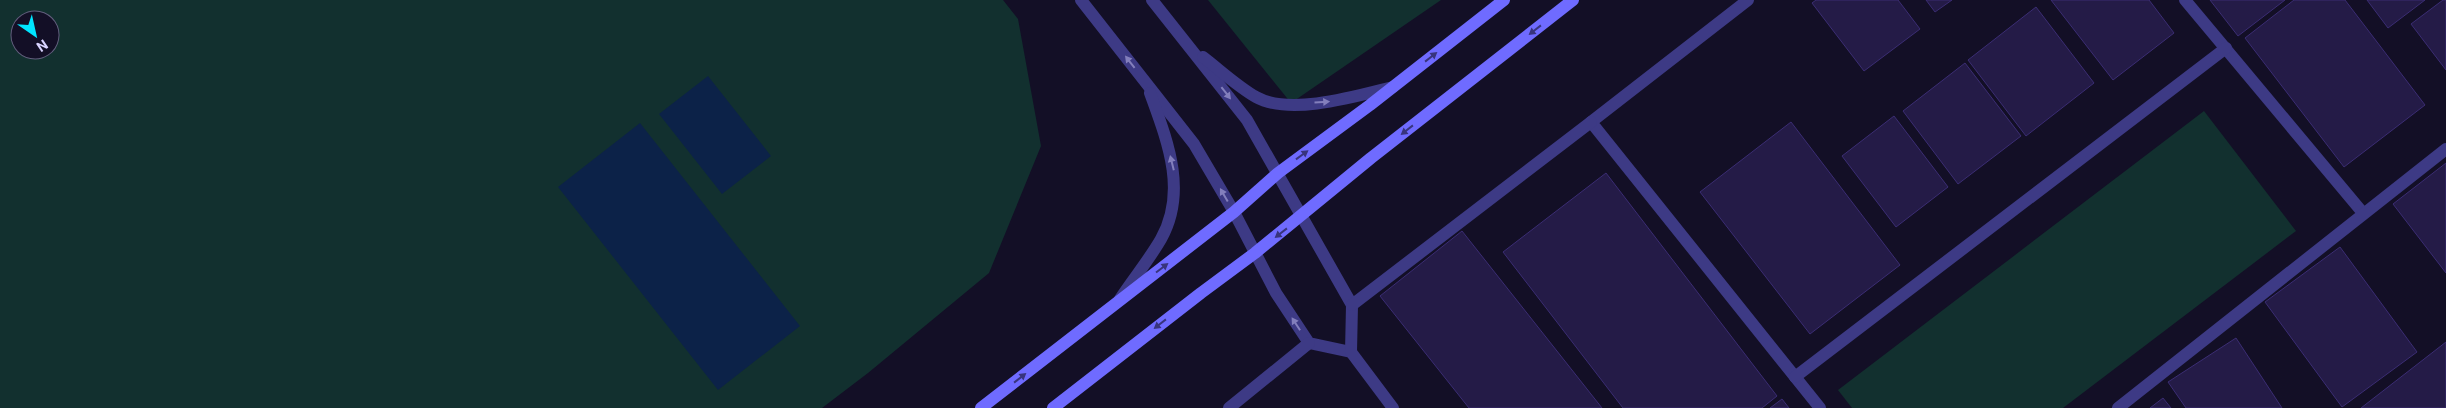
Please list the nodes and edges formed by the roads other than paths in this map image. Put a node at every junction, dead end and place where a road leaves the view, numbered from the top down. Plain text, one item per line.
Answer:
1 (1081, 0) edge
2 (1152, 0) edge
3 (1504, 0) edge
4 (1574, 0) edge
5 (1748, 0) edge
6 (2186, 0) edge
7 (1187, 45) junction
8 (2226, 48) junction
9 (1146, 82) junction
10 (1393, 87) junction
11 (1591, 122) junction
12 (2446, 149) edge
13 (1278, 173) junction
14 (1234, 212) junction
15 (2363, 213) junction
16 (1302, 217) junction
17 (1256, 253) junction
18 (1118, 301) junction
19 (1352, 305) junction
20 (1309, 343) junction
21 (1351, 352) junction
22 (1795, 377) junction
23 (981, 408) edge
24 (1053, 408) edge
25 (1230, 408) edge
26 (1393, 408) edge
27 (1820, 408) edge
28 (2118, 408) edge

9 -> 1 street
2 - 7 street
10 -> 3 main road
4 -> 16 main road
5 - 11 street
6 - 8 street
7 -> 10 street
7 -> 13 street
8 - 15 street
8 - 22 street
14 -> 9 street
18 -> 9 street
13 -> 10 main road
11 - 19 street
11 - 22 street
12 - 15 street
13 - 14 main road
13 - 16 street
14 - 17 street
18 -> 14 main road
15 - 28 street
16 -> 17 main road
16 - 19 street
20 -> 17 street
17 -> 24 main road
23 -> 18 main road
19 - 21 street
20 - 21 street
20 - 25 street
21 - 26 street
22 - 27 street

